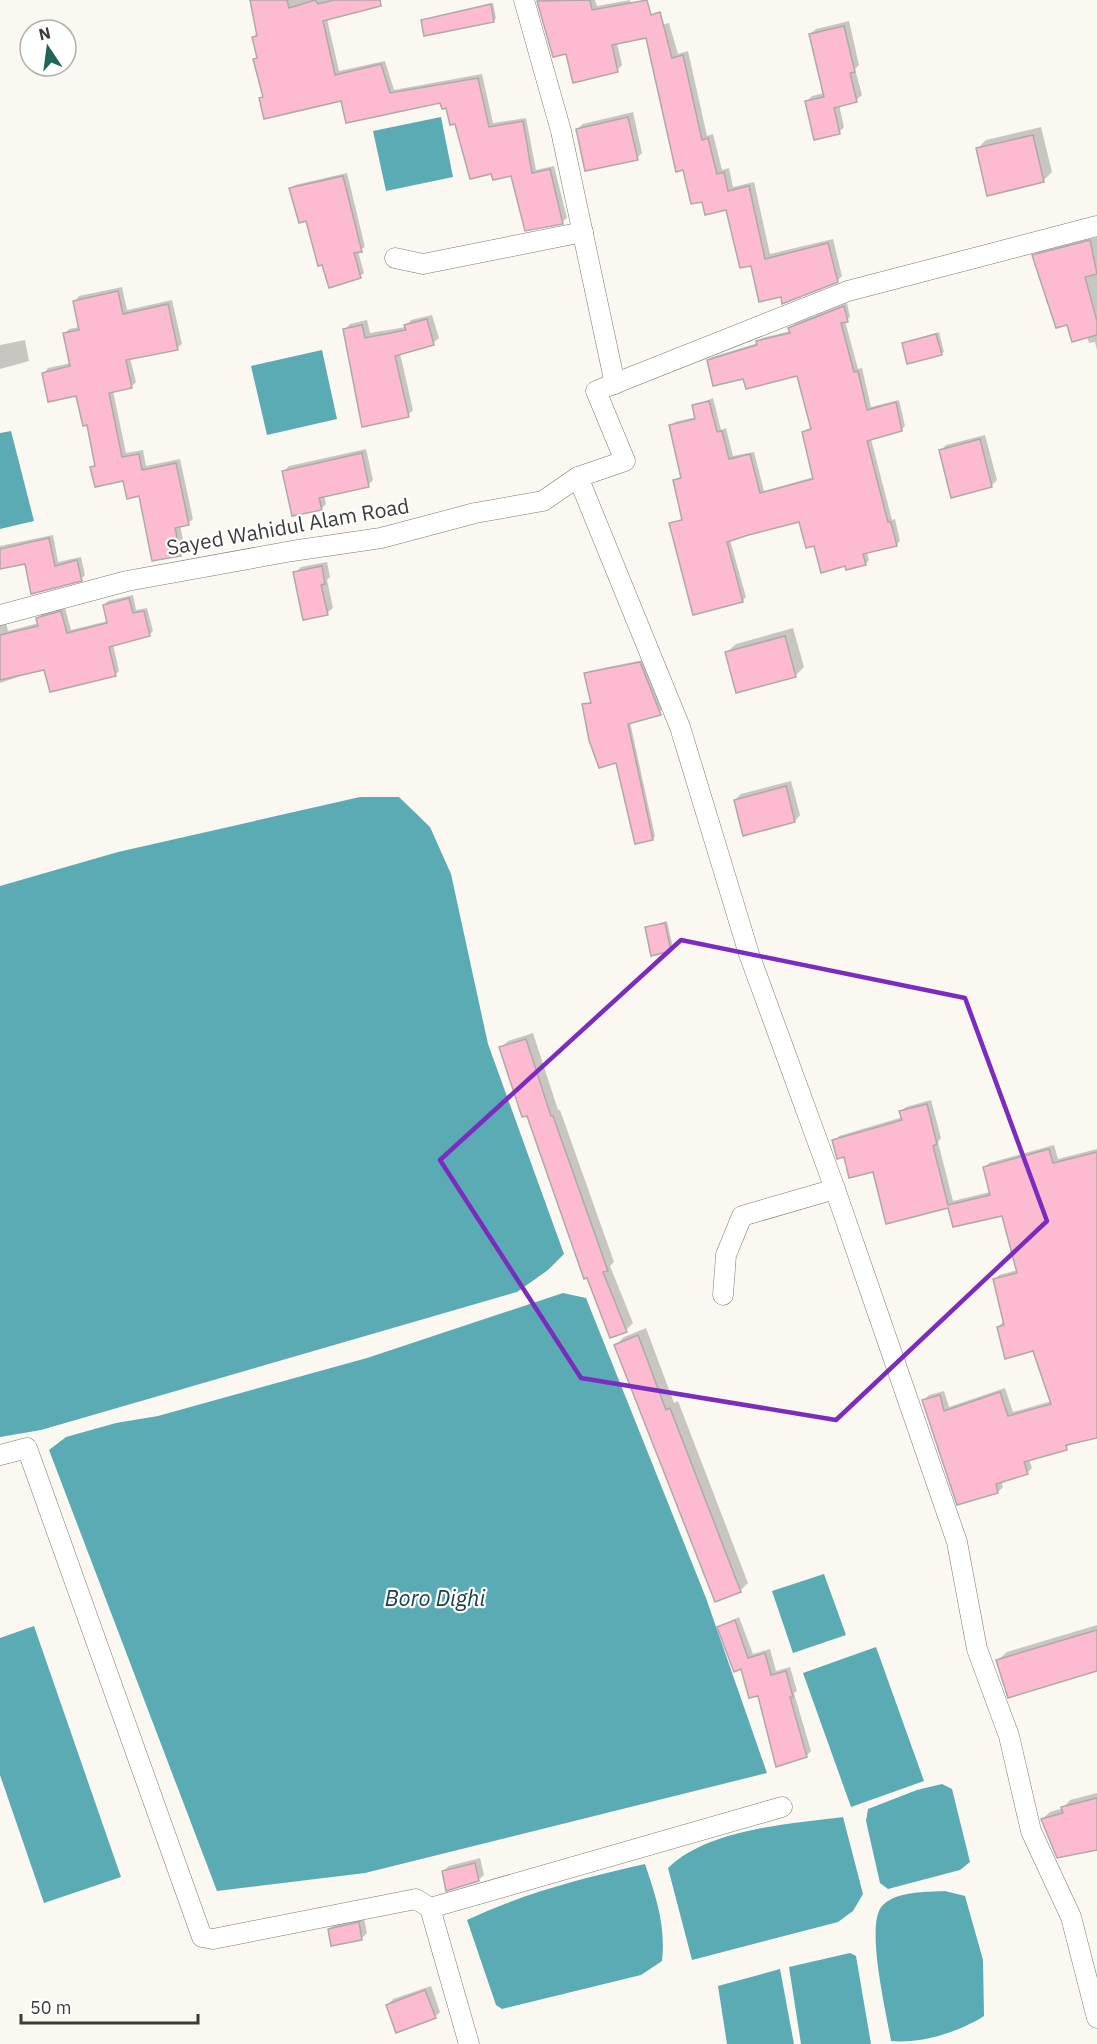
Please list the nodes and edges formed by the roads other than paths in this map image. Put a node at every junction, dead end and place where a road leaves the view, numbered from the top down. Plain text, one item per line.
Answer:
1 (524, 0) edge
2 (1097, 226) edge
3 (583, 232) junction
4 (395, 258) dead end
5 (615, 384) junction
6 (578, 477) junction
7 (0, 615) edge
8 (836, 1189) junction
9 (723, 1295) dead end
10 (0, 1455) edge
11 (782, 1807) dead end
12 (430, 1908) junction
13 (1097, 2018) edge
14 (469, 2044) edge

1 - 3 street
2 - 5 street
3 - 4 street
3 - 5 street
5 - 6 street, Sayed Wahidul Alam Road
6 - 7 street, Sayed Wahidul Alam Road
6 - 8 street
8 - 9 street
8 - 13 street
10 - 12 street
11 - 12 street
12 - 14 street

